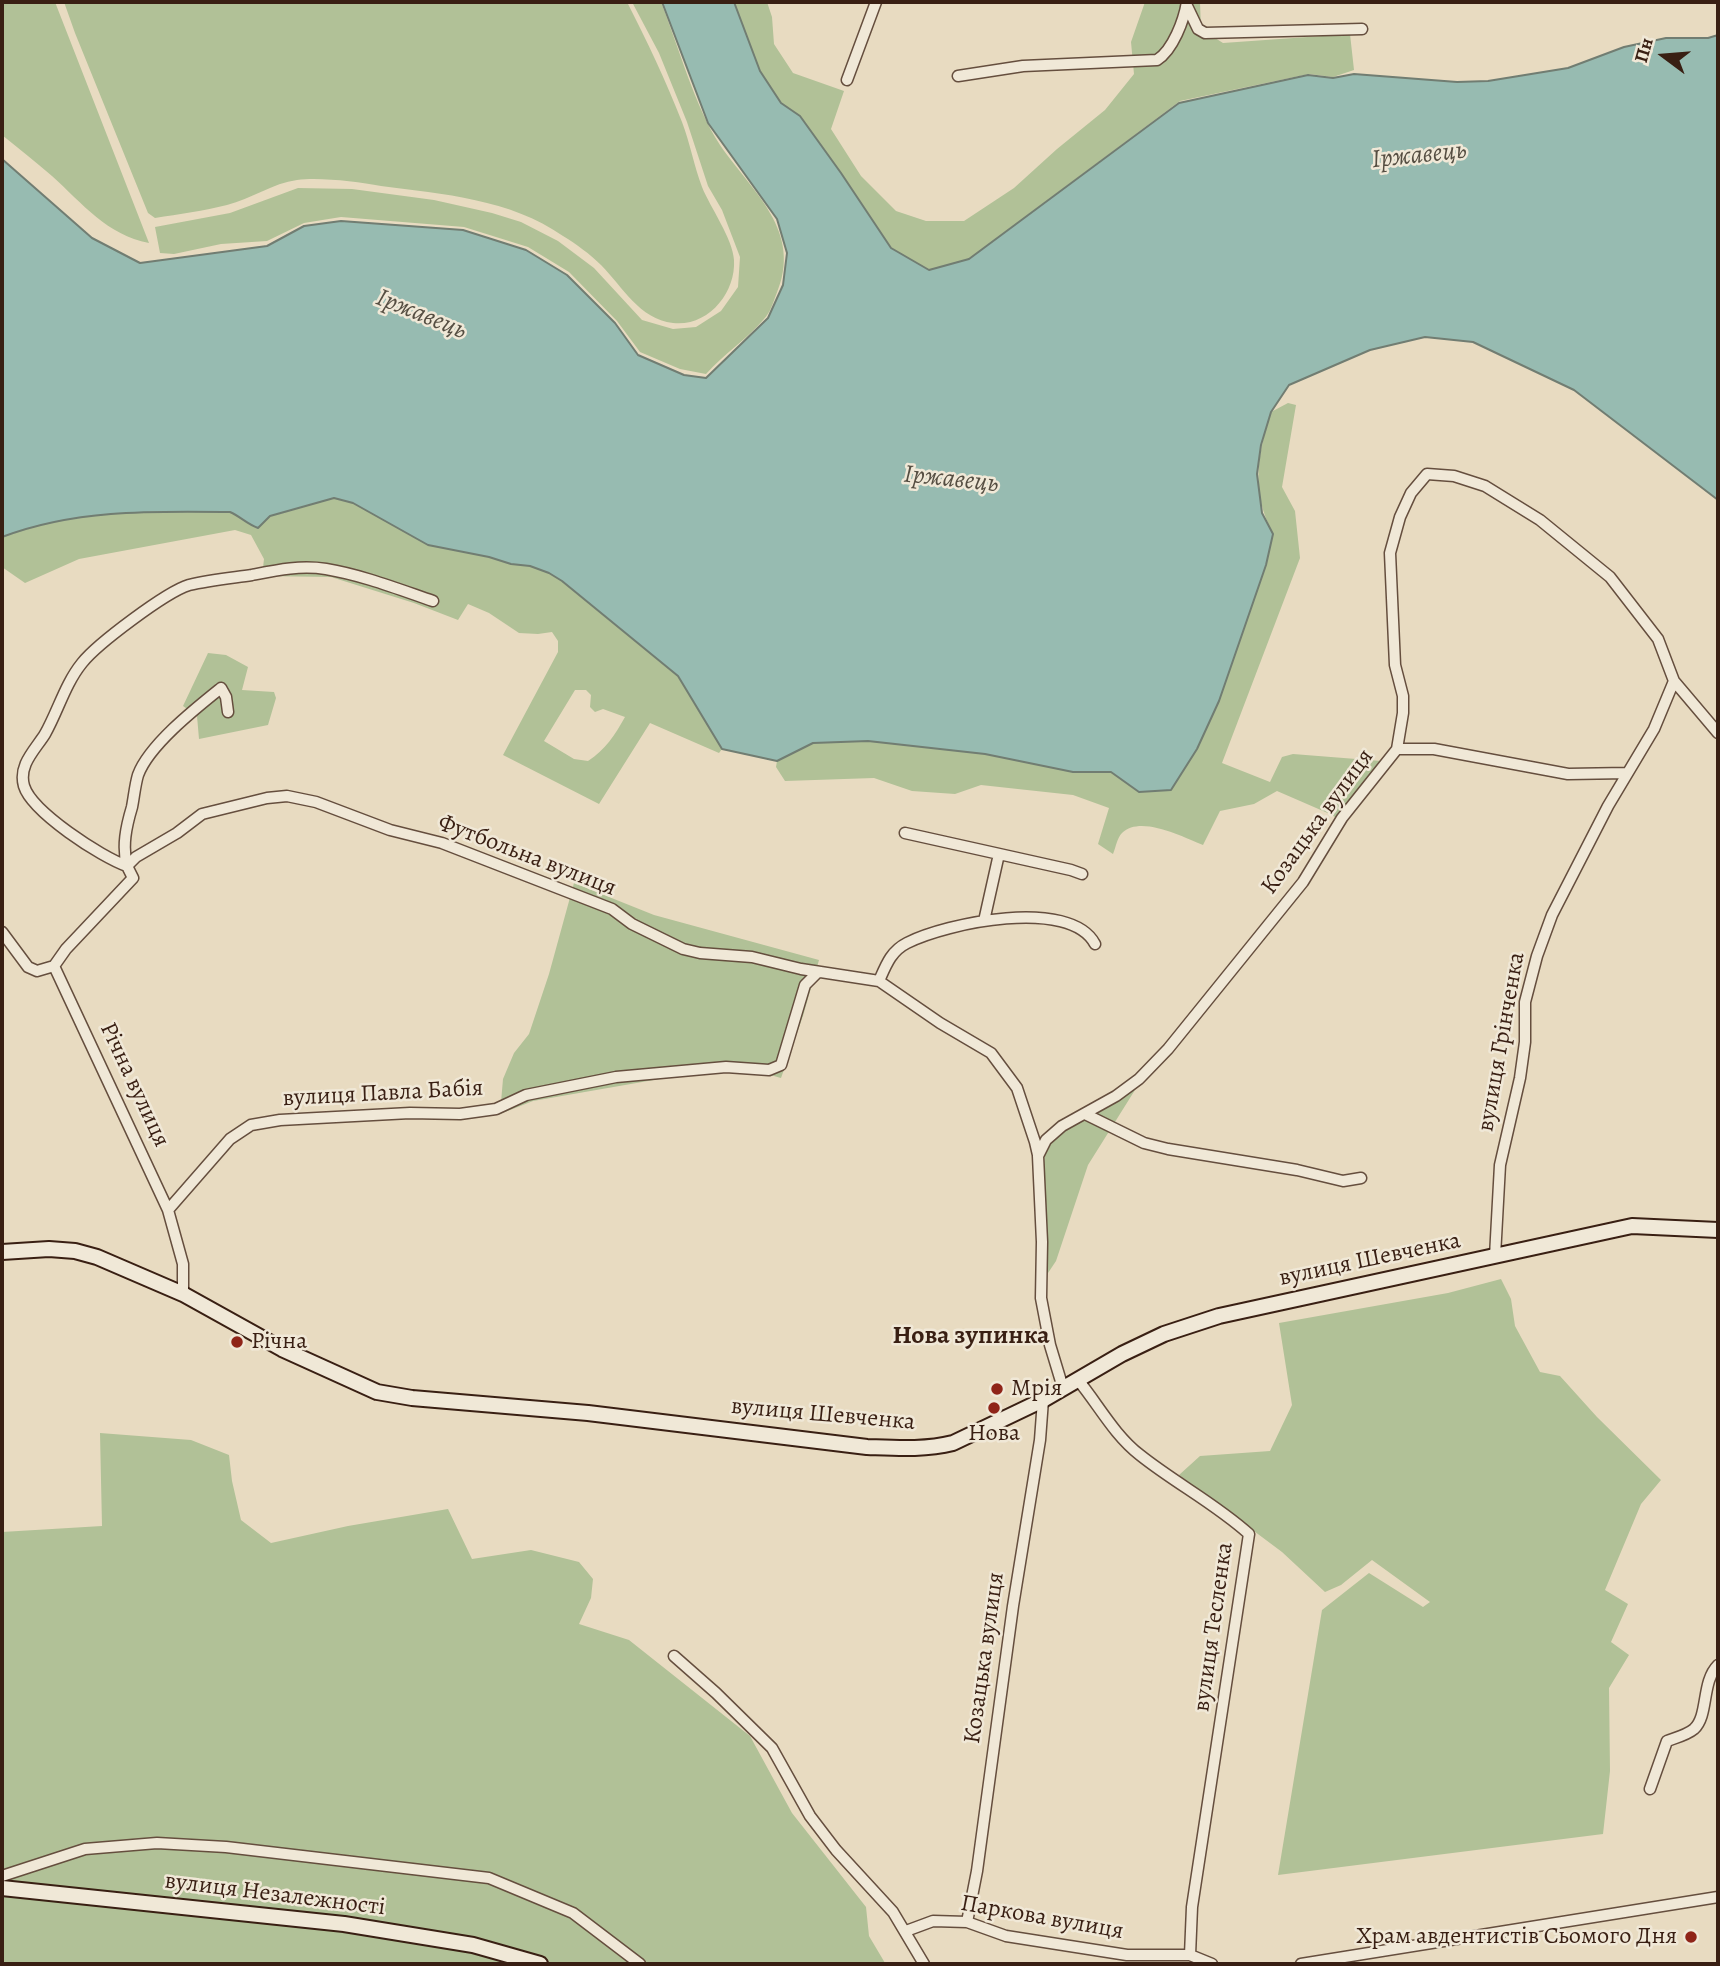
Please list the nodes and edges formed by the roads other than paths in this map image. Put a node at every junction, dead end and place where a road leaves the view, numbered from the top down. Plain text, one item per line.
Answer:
1 (877, 2) edge
2 (1187, 4) edge
3 (1362, 30) dead end
4 (958, 76) dead end
5 (847, 80) dead end
6 (433, 601) dead end
7 (1674, 681) junction
8 (228, 712) dead end
9 (1718, 733) edge
10 (1397, 749) junction
11 (1627, 773) junction
12 (905, 833) dead end
13 (999, 854) junction
14 (127, 866) junction
15 (1082, 874) dead end
16 (984, 921) junction
17 (2, 932) edge
18 (1095, 944) dead end
19 (54, 966) junction
20 (818, 972) junction
21 (879, 981) junction
22 (1085, 1114) junction
23 (1038, 1156) junction
24 (1361, 1178) dead end
25 (168, 1210) junction
26 (1718, 1230) edge
27 (2, 1252) edge
28 (1495, 1256) junction
29 (183, 1294) junction
30 (1078, 1380) junction
31 (1063, 1388) junction
32 (1043, 1400) junction
33 (674, 1656) dead end
34 (1718, 1665) edge
35 (1650, 1789) dead end
36 (2, 1876) edge
37 (2, 1888) edge
38 (1718, 1897) edge
39 (967, 1922) junction
40 (906, 1931) junction
41 (1190, 1955) junction
42 (540, 1964) edge
43 (640, 1964) edge
44 (924, 1964) edge
45 (1212, 1964) edge
46 (1301, 1964) edge

1 - 5 street
2 - 3 street
2 - 4 street
6 - 14 street
7 - 9 street, Козацька вулиця
7 - 10 street, Козацька вулиця
7 - 11 street, вулиця Грінченка
8 - 14 street
10 - 11 street
10 - 22 street, Козацька вулиця
11 - 28 street, вулиця Грінченка
12 - 13 street
13 - 15 street
13 - 16 street
14 - 19 street
14 - 20 street, Футбольна вулиця
16 - 18 street
16 - 21 street
17 - 19 street
19 - 25 street, Річна вулиця
20 - 21 street, Футбольна вулиця
20 - 25 street, вулиця Павла Бабія
21 - 23 street
22 - 23 street, Козацька вулиця
22 - 24 street
23 - 31 street
25 - 29 street, Річна вулиця
26 - 28 street, вулиця Шевченка
27 - 29 street, вулиця Шевченка
28 - 30 street, вулиця Шевченка
29 - 32 street, вулиця Шевченка
30 - 31 street, вулиця Шевченка
30 - 41 street, вулиця Тесленка
31 - 32 street, вулиця Шевченка
32 - 39 street, Козацька вулиця
33 - 40 street
34 - 35 street
36 - 43 street
37 - 42 street, вулиця Незалежності
38 - 46 street
39 - 40 street, Паркова вулиця
39 - 41 street, Паркова вулиця
40 - 44 street
41 - 45 street, Паркова вулиця

